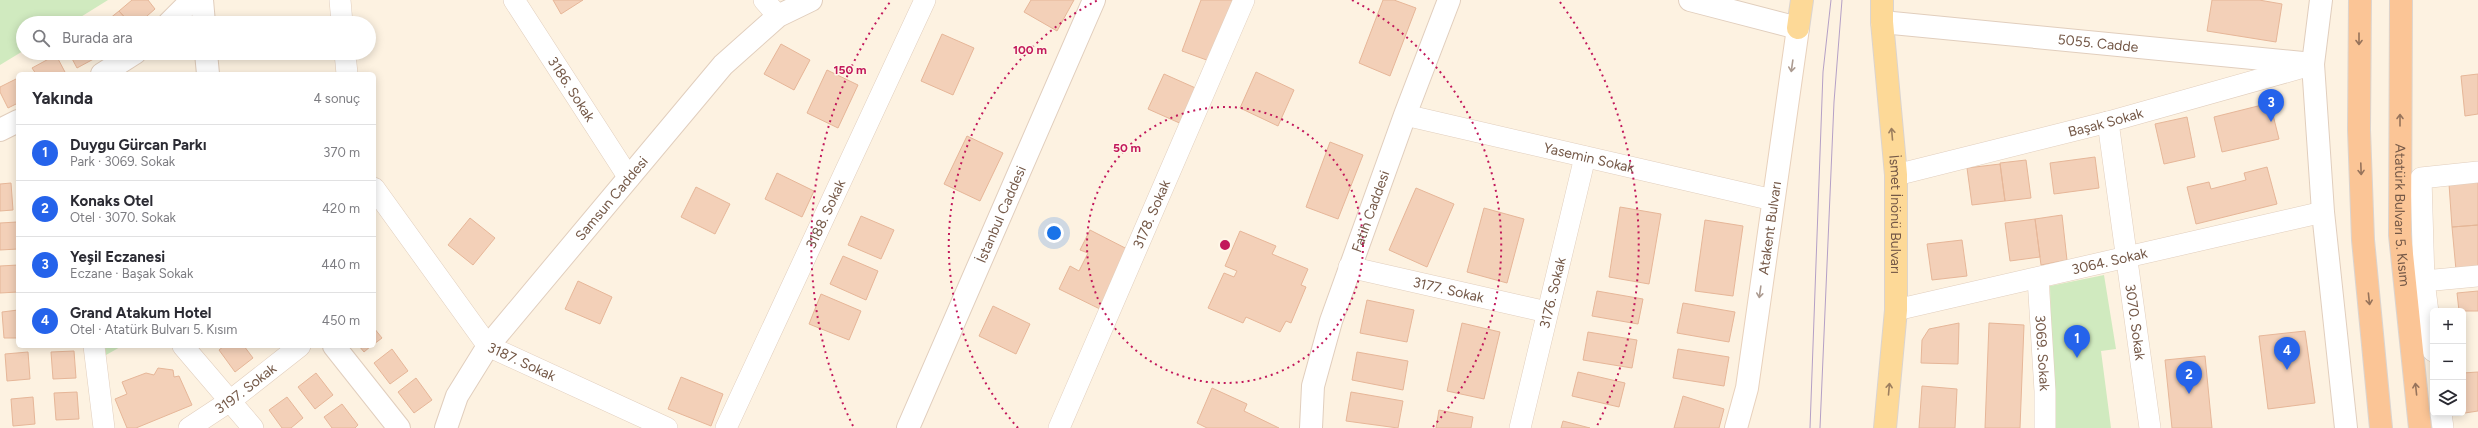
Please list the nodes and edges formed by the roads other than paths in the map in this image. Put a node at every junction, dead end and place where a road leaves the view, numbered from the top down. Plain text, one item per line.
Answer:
1 (192, 0) edge
2 (202, 0) edge
3 (340, 0) edge
4 (514, 0) edge
5 (811, 0) edge
6 (925, 0) edge
7 (1094, 0) edge
8 (1244, 0) edge
9 (1449, 0) edge
10 (1690, 0) edge
11 (1802, 0) edge
12 (1882, 0) edge
13 (2321, 0) edge
14 (2360, 0) edge
15 (2401, 0) edge
16 (771, 8) edge
17 (176, 16) edge
18 (203, 16) edge
19 (341, 16) edge
20 (1882, 22) junction
21 (1798, 28) junction
22 (125, 60) edge
23 (207, 60) edge
24 (346, 60) edge
25 (2313, 64) junction
26 (105, 72) edge
27 (208, 72) edge
28 (347, 72) edge
29 (1405, 115) junction
30 (16, 122) edge
31 (2108, 122) junction
32 (0, 130) edge
33 (1585, 157) junction
34 (2478, 172) edge
35 (1896, 175) junction
36 (629, 178) junction
37 (376, 191) edge
38 (1773, 200) junction
39 (2323, 212) junction
40 (2128, 258) junction
41 (1350, 267) junction
42 (2478, 276) edge
43 (2038, 278) junction
44 (2424, 281) junction
45 (1896, 310) junction
46 (1547, 312) junction
47 (2432, 344) edge
48 (488, 346) junction
49 (94, 348) edge
50 (185, 348) edge
51 (297, 348) edge
52 (336, 348) edge
53 (230, 401) junction
54 (2441, 416) edge
55 (104, 428) edge
56 (189, 428) edge
57 (253, 428) edge
58 (399, 428) edge
59 (446, 428) edge
60 (667, 428) edge
61 (726, 428) edge
62 (908, 428) edge
63 (1059, 428) edge
64 (1311, 428) edge
65 (1520, 428) edge
66 (1736, 428) edge
67 (1885, 428) edge
68 (2044, 428) edge
69 (2150, 428) edge
70 (2346, 428) edge
71 (2381, 428) edge
72 (2420, 428) edge
73 (2442, 428) edge

1 - 17 street
2 - 18 street
3 - 19 street
4 - 36 street, 3186. Sokak
5 - 16 street, Samsun Caddesi
6 - 61 street, 3188. Sokak
7 - 62 street, İstanbul Caddesi
8 - 63 street, 3178. Sokak
9 - 29 street, Fatih Caddesi
10 - 21 street
11 - 21 main road
12 - 20 main road, İsmet İnönü Bulvarı
13 - 25 street
14 -> 71 highway
72 -> 15 highway, Atatürk Bulvarı 5. Kısım
16 - 36 street, Samsun Caddesi
20 - 25 street, 5055. Cadde
35 -> 20 main road, İsmet İnönü Bulvarı
21 -> 38 street, Atakent Bulvarı
22 - 26 street
23 - 27 street
24 - 28 street
25 - 31 street, Başak Sokak
25 - 39 street
29 - 33 street, Yasemin Sokak
29 - 41 street, Fatih Caddesi
30 - 32 street
31 - 35 street, Başak Sokak
31 - 40 street, 3070. Sokak
33 - 38 street, Yasemin Sokak
33 - 46 street, 3176. Sokak
34 - 44 street
35 - 45 main road, İsmet İnönü Bulvarı
36 - 48 street, Samsun Caddesi
37 - 48 street, 3187. Sokak
38 -> 66 street, Atakent Bulvarı
39 - 40 street, 3064. Sokak
39 - 70 street
40 - 43 street, 3064. Sokak
40 - 69 street, 3070. Sokak
41 - 46 street, 3177. Sokak
41 - 64 street, Fatih Caddesi
42 - 44 street
43 - 45 street, 3064. Sokak
43 - 68 street, 3069. Sokak
44 - 47 street
67 -> 45 main road, İsmet İnönü Bulvarı
46 - 65 street, 3176. Sokak
48 - 59 street, Samsun Caddesi
48 - 60 street, 3187. Sokak
49 - 55 street
50 - 53 street
51 - 53 street, 3197. Sokak
52 - 58 street
53 - 56 street, 3197. Sokak
53 - 57 street
54 - 73 street

